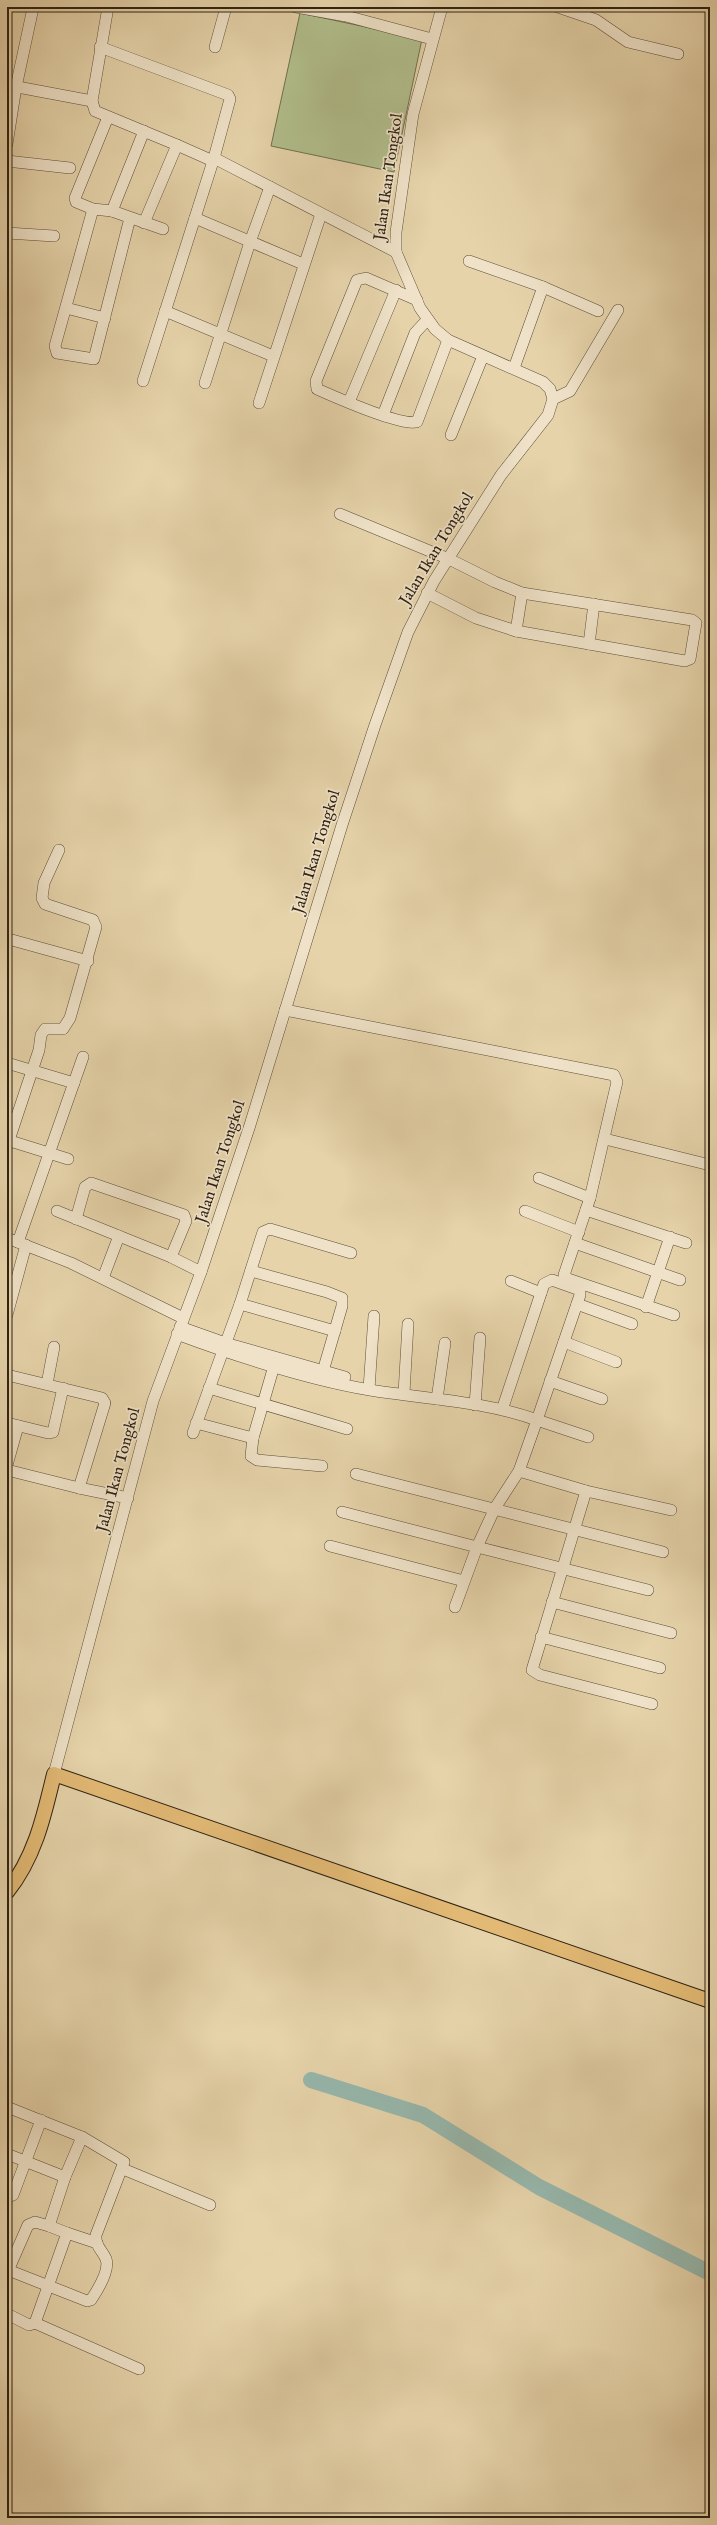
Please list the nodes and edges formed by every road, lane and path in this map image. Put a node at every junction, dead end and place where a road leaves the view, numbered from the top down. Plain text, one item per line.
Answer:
1 (108, 7) edge
2 (226, 7) edge
3 (296, 7) edge
4 (442, 7) edge
5 (558, 7) edge
6 (33, 8) dead end
7 (432, 39) junction
8 (215, 46) dead end
9 (100, 47) junction
10 (678, 54) dead end
11 (12, 86) edge
12 (92, 102) junction
13 (108, 117) junction
14 (144, 131) junction
15 (7, 144) edge
16 (176, 145) junction
17 (214, 160) junction
18 (7, 162) edge
19 (70, 168) dead end
20 (270, 187) junction
21 (93, 209) junction
22 (112, 212) junction
23 (321, 214) junction
24 (130, 218) junction
25 (195, 218) junction
26 (144, 224) junction
27 (163, 229) dead end
28 (7, 233) edge
29 (54, 236) dead end
30 (250, 242) junction
31 (396, 252) junction
32 (469, 261) dead end
33 (303, 264) junction
34 (543, 287) junction
35 (396, 290) junction
36 (417, 300) junction
37 (66, 308) junction
38 (618, 310) dead end
39 (164, 311) junction
40 (598, 311) dead end
41 (105, 318) junction
42 (427, 320) junction
43 (221, 333) junction
44 (448, 340) junction
45 (273, 356) junction
46 (483, 356) junction
47 (514, 368) junction
48 (143, 381) dead end
49 (206, 382) dead end
50 (553, 398) junction
51 (349, 402) junction
52 (259, 404) dead end
53 (383, 415) junction
54 (451, 435) dead end
55 (340, 514) dead end
56 (449, 559) junction
57 (427, 593) junction
58 (522, 593) junction
59 (594, 604) junction
60 (516, 631) junction
61 (589, 644) junction
62 (59, 850) dead end
63 (12, 940) dead end
64 (88, 961) junction
65 (285, 1010) junction
66 (83, 1057) dead end
67 (7, 1063) edge
68 (32, 1071) junction
69 (74, 1083) junction
70 (605, 1139) junction
71 (8, 1142) edge
72 (48, 1153) junction
73 (68, 1159) dead end
74 (710, 1164) edge
75 (539, 1178) dead end
76 (590, 1198) junction
77 (586, 1210) junction
78 (57, 1211) dead end
79 (525, 1211) dead end
80 (76, 1219) junction
81 (579, 1232) junction
82 (119, 1236) junction
83 (7, 1238) edge
84 (670, 1238) junction
85 (686, 1243) dead end
86 (22, 1244) junction
87 (575, 1244) junction
88 (351, 1253) dead end
89 (171, 1257) junction
90 (251, 1270) junction
91 (201, 1272) junction
92 (659, 1272) junction
93 (103, 1278) junction
94 (680, 1280) dead end
95 (511, 1281) dead end
96 (10, 1292) edge
97 (541, 1293) junction
98 (240, 1304) junction
99 (577, 1304) junction
100 (646, 1307) junction
101 (7, 1315) edge
102 (674, 1315) dead end
103 (374, 1316) dead end
104 (408, 1324) dead end
105 (632, 1324) dead end
106 (180, 1326) junction
107 (335, 1331) junction
108 (480, 1338) dead end
109 (564, 1342) junction
110 (445, 1343) dead end
111 (223, 1347) junction
112 (54, 1348) dead end
113 (276, 1361) junction
114 (616, 1362) dead end
115 (322, 1374) junction
116 (7, 1375) edge
117 (550, 1381) junction
118 (47, 1384) junction
119 (63, 1388) junction
120 (209, 1388) junction
121 (372, 1388) junction
122 (404, 1393) junction
123 (438, 1399) junction
124 (602, 1399) dead end
125 (264, 1405) junction
126 (475, 1405) junction
127 (502, 1410) junction
128 (537, 1420) junction
129 (12, 1424) edge
130 (347, 1429) dead end
131 (588, 1437) dead end
132 (253, 1438) junction
133 (7, 1465) edge
134 (322, 1466) dead end
135 (7, 1470) edge
136 (519, 1471) junction
137 (356, 1474) dead end
138 (79, 1488) junction
139 (586, 1491) junction
140 (128, 1498) junction
141 (495, 1508) junction
142 (671, 1510) dead end
143 (342, 1512) dead end
144 (574, 1530) junction
145 (330, 1546) dead end
146 (477, 1547) junction
147 (663, 1552) dead end
148 (563, 1568) junction
149 (464, 1581) junction
150 (648, 1590) dead end
151 (552, 1602) junction
152 (455, 1607) dead end
153 (671, 1633) dead end
154 (541, 1637) junction
155 (660, 1668) dead end
156 (652, 1704) dead end
157 (54, 1774) junction
158 (7, 1892) edge
159 (710, 2001) edge
160 (7, 2107) edge
161 (41, 2120) junction
162 (82, 2137) junction
163 (7, 2154) edge
164 (26, 2162) junction
165 (123, 2168) junction
166 (65, 2177) junction
167 (7, 2197) edge
168 (210, 2204) dead end
169 (48, 2226) junction
170 (67, 2233) junction
171 (97, 2243) junction
172 (8, 2272) edge
173 (49, 2286) junction
174 (7, 2314) edge
175 (35, 2323) junction
176 (139, 2369) dead end

1 - 9 street
2 - 8 street
3 - 7 street
4 - 7 street, Jalan Ikan Tongkol
5 - 10 street
6 - 11 street
7 - 31 street, Jalan Ikan Tongkol
9 - 12 street
9 - 17 street
11 - 12 street
11 - 15 street
12 - 13 street
13 - 14 street
13 - 21 street
14 - 16 street
14 - 22 street
16 - 17 street
16 - 26 street
17 - 20 street
17 - 25 street
18 - 19 street
20 - 23 street
20 - 30 street
21 - 22 street
21 - 37 street
22 - 24 street
23 - 31 street
23 - 33 street
24 - 26 street
24 - 41 street
25 - 30 street
25 - 39 street
26 - 27 street
28 - 29 street
30 - 33 street
30 - 43 street
31 - 36 street, Jalan Ikan Tongkol
32 - 34 street
33 - 45 street
34 - 40 street
34 - 47 street
35 - 36 street
35 - 51 street
35 - 51 street
36 - 42 street, Jalan Ikan Tongkol
37 - 41 street
37 - 41 street
38 - 50 street
39 - 43 street
39 - 48 street
42 - 44 street, Jalan Ikan Tongkol
42 - 53 street
43 - 45 street
43 - 49 street
44 - 46 street, Jalan Ikan Tongkol
44 - 53 street
45 - 52 street
46 - 47 street, Jalan Ikan Tongkol
46 - 54 street
47 - 50 street, Jalan Ikan Tongkol
50 - 56 street, Jalan Ikan Tongkol
51 - 53 street
55 - 56 street
56 - 57 street, Jalan Ikan Tongkol
56 - 58 street
57 - 60 street
57 - 65 street, Jalan Ikan Tongkol
58 - 59 street
58 - 60 street
59 - 61 street
59 - 61 street
60 - 61 street
62 - 64 street
63 - 64 street
64 - 68 street
65 - 70 street
65 - 91 street, Jalan Ikan Tongkol
66 - 69 street
67 - 68 street
68 - 69 street
68 - 71 street
69 - 72 street
70 - 74 street
70 - 76 street
71 - 72 street
72 - 73 street
72 - 86 street
75 - 76 street
76 - 77 street
77 - 81 street
77 - 84 street
78 - 80 street
79 - 81 street
80 - 82 street
80 - 89 street
81 - 87 street
82 - 89 street
82 - 93 street
83 - 86 street
84 - 85 street
84 - 92 street
86 - 93 street
86 - 96 street
87 - 92 street
87 - 100 street
88 - 90 street
89 - 91 street
90 - 98 street
90 - 107 street
91 - 106 street, Jalan Ikan Tongkol
92 - 94 street
92 - 100 street
93 - 106 street
95 - 97 street
96 - 101 street
97 - 99 street
97 - 127 street
98 - 107 street
98 - 111 street
99 - 105 street
99 - 109 street
100 - 102 street
103 - 121 street
104 - 122 street
106 - 111 street
106 - 140 street, Jalan Ikan Tongkol
107 - 115 street
108 - 126 street
109 - 114 street
109 - 117 street
110 - 123 street
111 - 113 street
111 - 120 street
112 - 118 street
113 - 115 street
113 - 125 street
115 - 121 street
116 - 118 street
117 - 124 street
117 - 128 street
118 - 119 street
119 - 129 street
119 - 138 street
120 - 125 street
120 - 132 street
121 - 122 street
122 - 123 street
123 - 126 street
125 - 130 street
125 - 132 street
126 - 127 street
127 - 128 street
128 - 131 street
128 - 136 street
129 - 133 street
132 - 134 street
135 - 138 street
136 - 139 street
136 - 141 street
137 - 141 street
138 - 140 street
139 - 142 street
139 - 144 street
140 - 157 street, Jalan Ikan Tongkol
141 - 144 street
141 - 146 street
143 - 146 street
144 - 147 street
144 - 148 street
145 - 149 street
146 - 148 street
146 - 149 street
148 - 150 street
148 - 151 street
149 - 152 street
151 - 153 street
151 - 154 street
154 - 155 street
154 - 156 street
157 - 158 main road
157 - 159 main road
160 - 161 street
161 - 162 street
161 - 164 street
162 - 165 street
162 - 166 street
163 - 164 street
164 - 166 street
164 - 167 street
165 - 168 street
165 - 171 street
166 - 169 street
169 - 170 street
169 - 172 street
170 - 171 street
170 - 173 street
171 - 173 street
172 - 173 street
173 - 175 street
174 - 175 street
175 - 176 street

